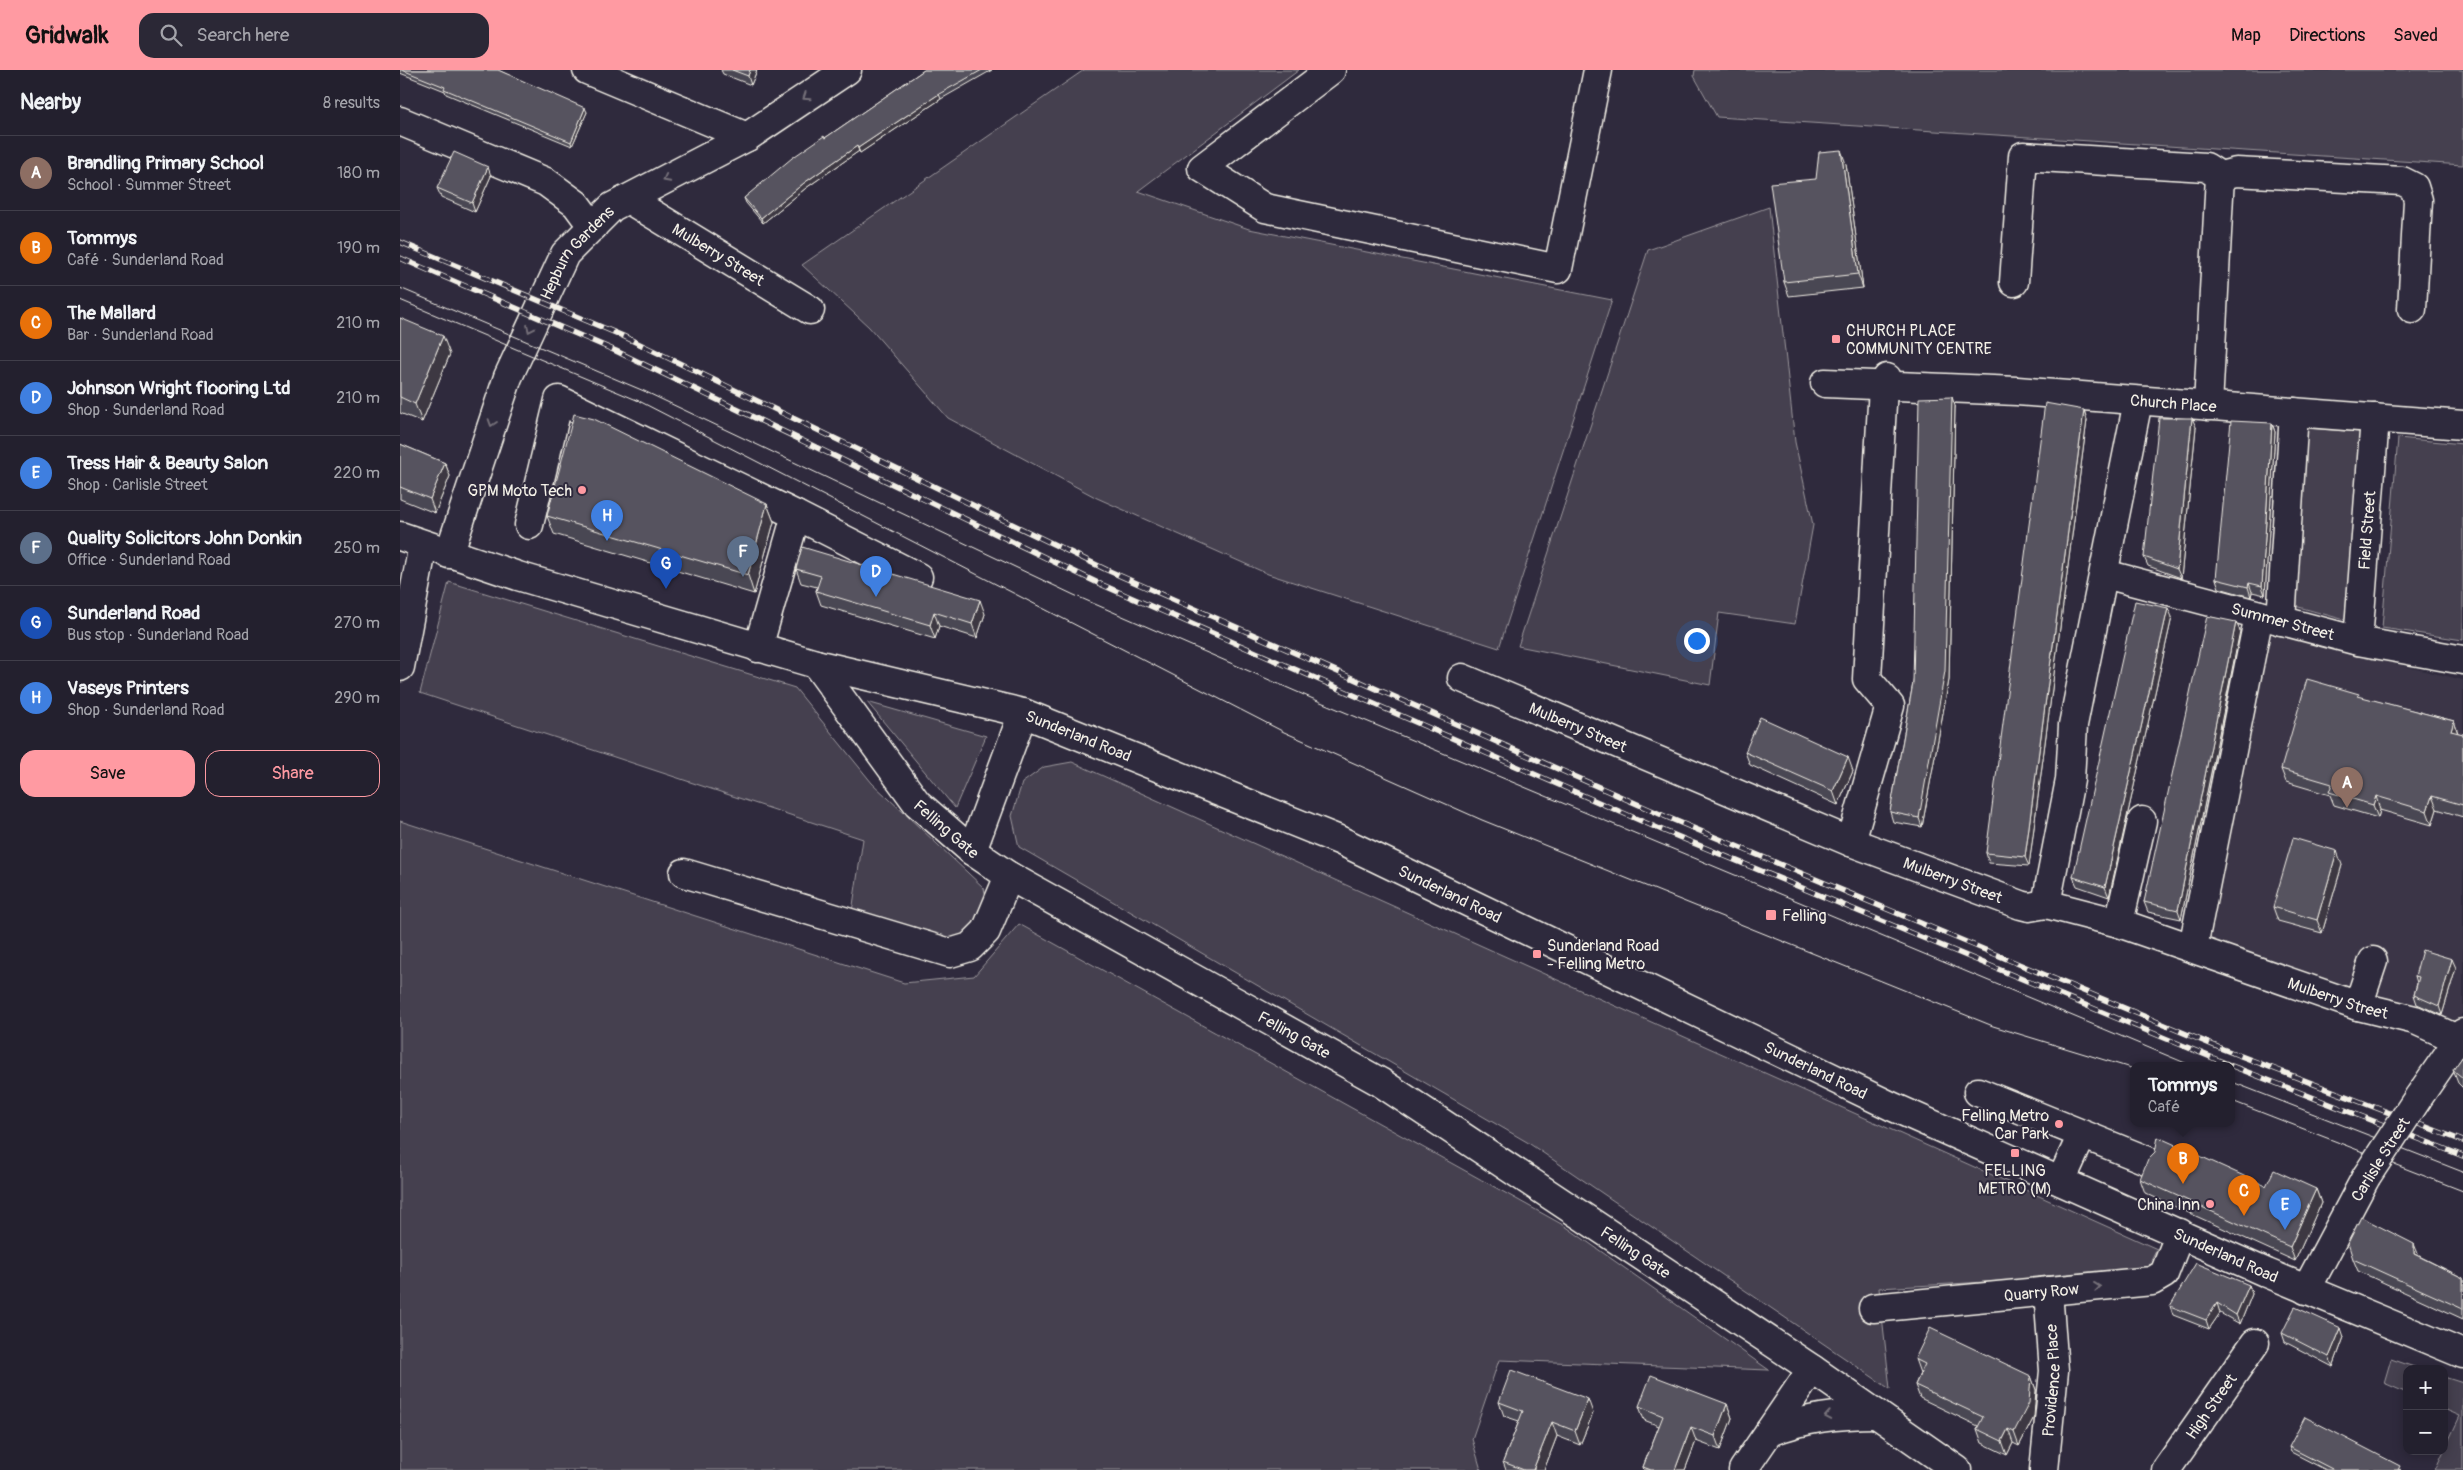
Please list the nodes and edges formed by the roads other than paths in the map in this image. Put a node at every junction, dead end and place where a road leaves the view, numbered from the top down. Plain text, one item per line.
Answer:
1 (587, 70) edge
2 (847, 70) edge
3 (1331, 70) edge
4 (1598, 70) edge
5 (400, 121) edge
6 (747, 137) junction
7 (2220, 176) junction
8 (628, 199) junction
9 (593, 226) junction
10 (2014, 282) dead end
11 (2412, 309) dead end
12 (810, 310) dead end
13 (1885, 382) junction
14 (1825, 384) dead end
15 (2138, 401) junction
16 (2208, 406) junction
17 (2294, 412) junction
18 (2375, 418) junction
19 (2463, 425) edge
20 (796, 515) junction
21 (529, 524) dead end
22 (411, 540) edge
23 (449, 554) junction
24 (2105, 574) junction
25 (918, 577) dead end
26 (2270, 618) junction
27 (2358, 641) junction
28 (758, 648) junction
29 (2463, 660) edge
30 (816, 664) junction
31 (400, 667) edge
32 (1462, 678) dead end
33 (1023, 712) junction
34 (2142, 821) dead end
35 (1851, 842) junction
36 (972, 851) junction
37 (684, 873) dead end
38 (1009, 876) junction
39 (2046, 904) junction
40 (2119, 923) junction
41 (2193, 947) junction
42 (2373, 961) dead end
43 (2358, 1006) junction
44 (2460, 1036) edge
45 (1978, 1092) dead end
46 (2082, 1135) junction
47 (2146, 1160) edge
48 (2061, 1181) junction
49 (2180, 1233) junction
50 (2306, 1290) junction
51 (2048, 1292) junction
52 (1873, 1308) dead end
53 (2255, 1344) dead end
54 (2463, 1354) edge
55 (1812, 1369) junction
56 (1877, 1414) junction
57 (1769, 1432) junction
58 (1743, 1470) edge
59 (1958, 1470) edge
60 (2044, 1470) edge
61 (2166, 1470) edge

1 - 6 street
2 -> 6 street, Hepburn Gardens
3 - 4 street
5 - 9 street
6 -> 8 street, Hepburn Gardens
7 - 10 street
7 - 11 street
7 - 16 street
8 - 9 street, Hepburn Gardens
8 - 12 street, Mulberry Street
9 -> 23 street, Hepburn Gardens
13 - 14 street, Church Place
13 - 15 street, Church Place
13 - 35 street
15 - 16 street, Church Place
15 - 24 street
16 - 17 street, Church Place
17 - 18 street, Church Place
17 - 26 street
18 - 19 street, Church Place
18 - 27 street, Field Street
20 - 21 street
20 - 25 street
20 - 28 street
22 - 23 street, Sunderland Road
22 - 31 street
23 - 28 street, Sunderland Road
24 - 26 street, Summer Street
24 - 39 street
26 - 27 street, Summer Street
26 - 41 street
27 - 29 street, Summer Street
28 - 30 street, Sunderland Road
30 - 33 street, Sunderland Road
30 - 36 street, Felling Gate
32 - 35 street, Mulberry Street
33 - 36 street
33 - 48 street, Sunderland Road
34 - 40 street
35 - 39 street, Mulberry Street
36 - 38 street, Felling Gate
37 - 38 street
38 - 55 street, Felling Gate
39 - 40 street, Mulberry Street
40 - 41 street, Mulberry Street
41 - 43 street, Mulberry Street
42 - 43 street
43 - 44 street, Mulberry Street
44 - 50 street, Carlisle Street, bridge
45 - 46 street
46 - 47 street
46 - 48 street
48 - 49 street, Sunderland Road
49 - 50 street, Sunderland Road
51 -> 49 street, Quarry Row
50 - 54 street, Sunderland Road
51 - 52 street, Quarry Row
51 - 60 street, Providence Place
53 - 61 street, High Street
55 - 56 street, Felling Gate
55 - 57 street
56 -> 57 street
56 - 59 street, Felling Gate
57 - 58 street

